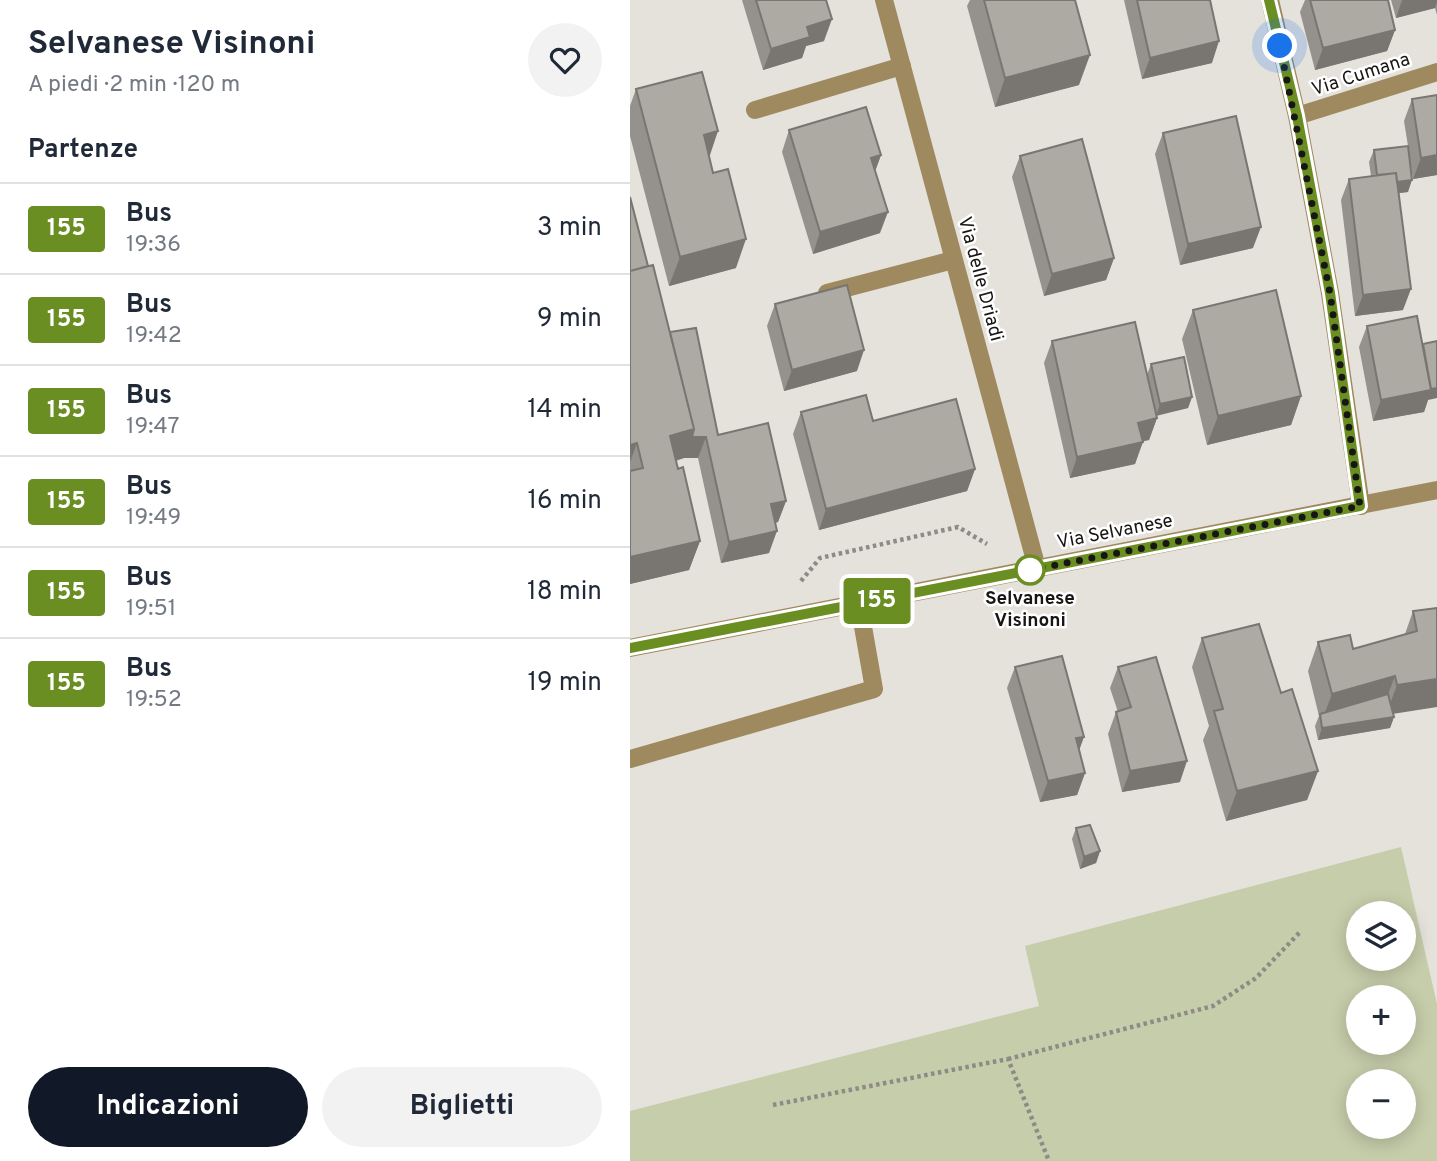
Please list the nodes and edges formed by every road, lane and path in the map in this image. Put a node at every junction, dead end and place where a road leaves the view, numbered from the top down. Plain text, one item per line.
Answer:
1 (884, 0) edge
2 (1269, 0) edge
3 (902, 66) junction
4 (1437, 72) edge
5 (755, 110) dead end
6 (1297, 116) junction
7 (953, 260) junction
8 (806, 299) edge
9 (1437, 490) edge
10 (1360, 506) junction
11 (996, 542) dead end
12 (1037, 568) junction
13 (799, 584) dead end
14 (859, 604) junction
15 (630, 648) edge
16 (630, 759) edge
17 (1301, 931) dead end
18 (1008, 1059) junction
19 (773, 1105) dead end
20 (1049, 1161) edge

1 - 3 street, Via delle Driadi
2 - 6 street
3 - 5 street
3 - 7 street, Via delle Driadi
4 - 6 street, Via Cumana
6 - 10 street
7 - 8 street
7 - 12 street, Via delle Driadi
9 - 10 street, Via Selvanese
10 - 12 street, Via Selvanese
11 - 13 path
12 - 14 street, Via Selvanese
14 - 15 street, Via Selvanese
14 - 16 street
17 - 18 path
18 - 19 path
18 - 20 path

